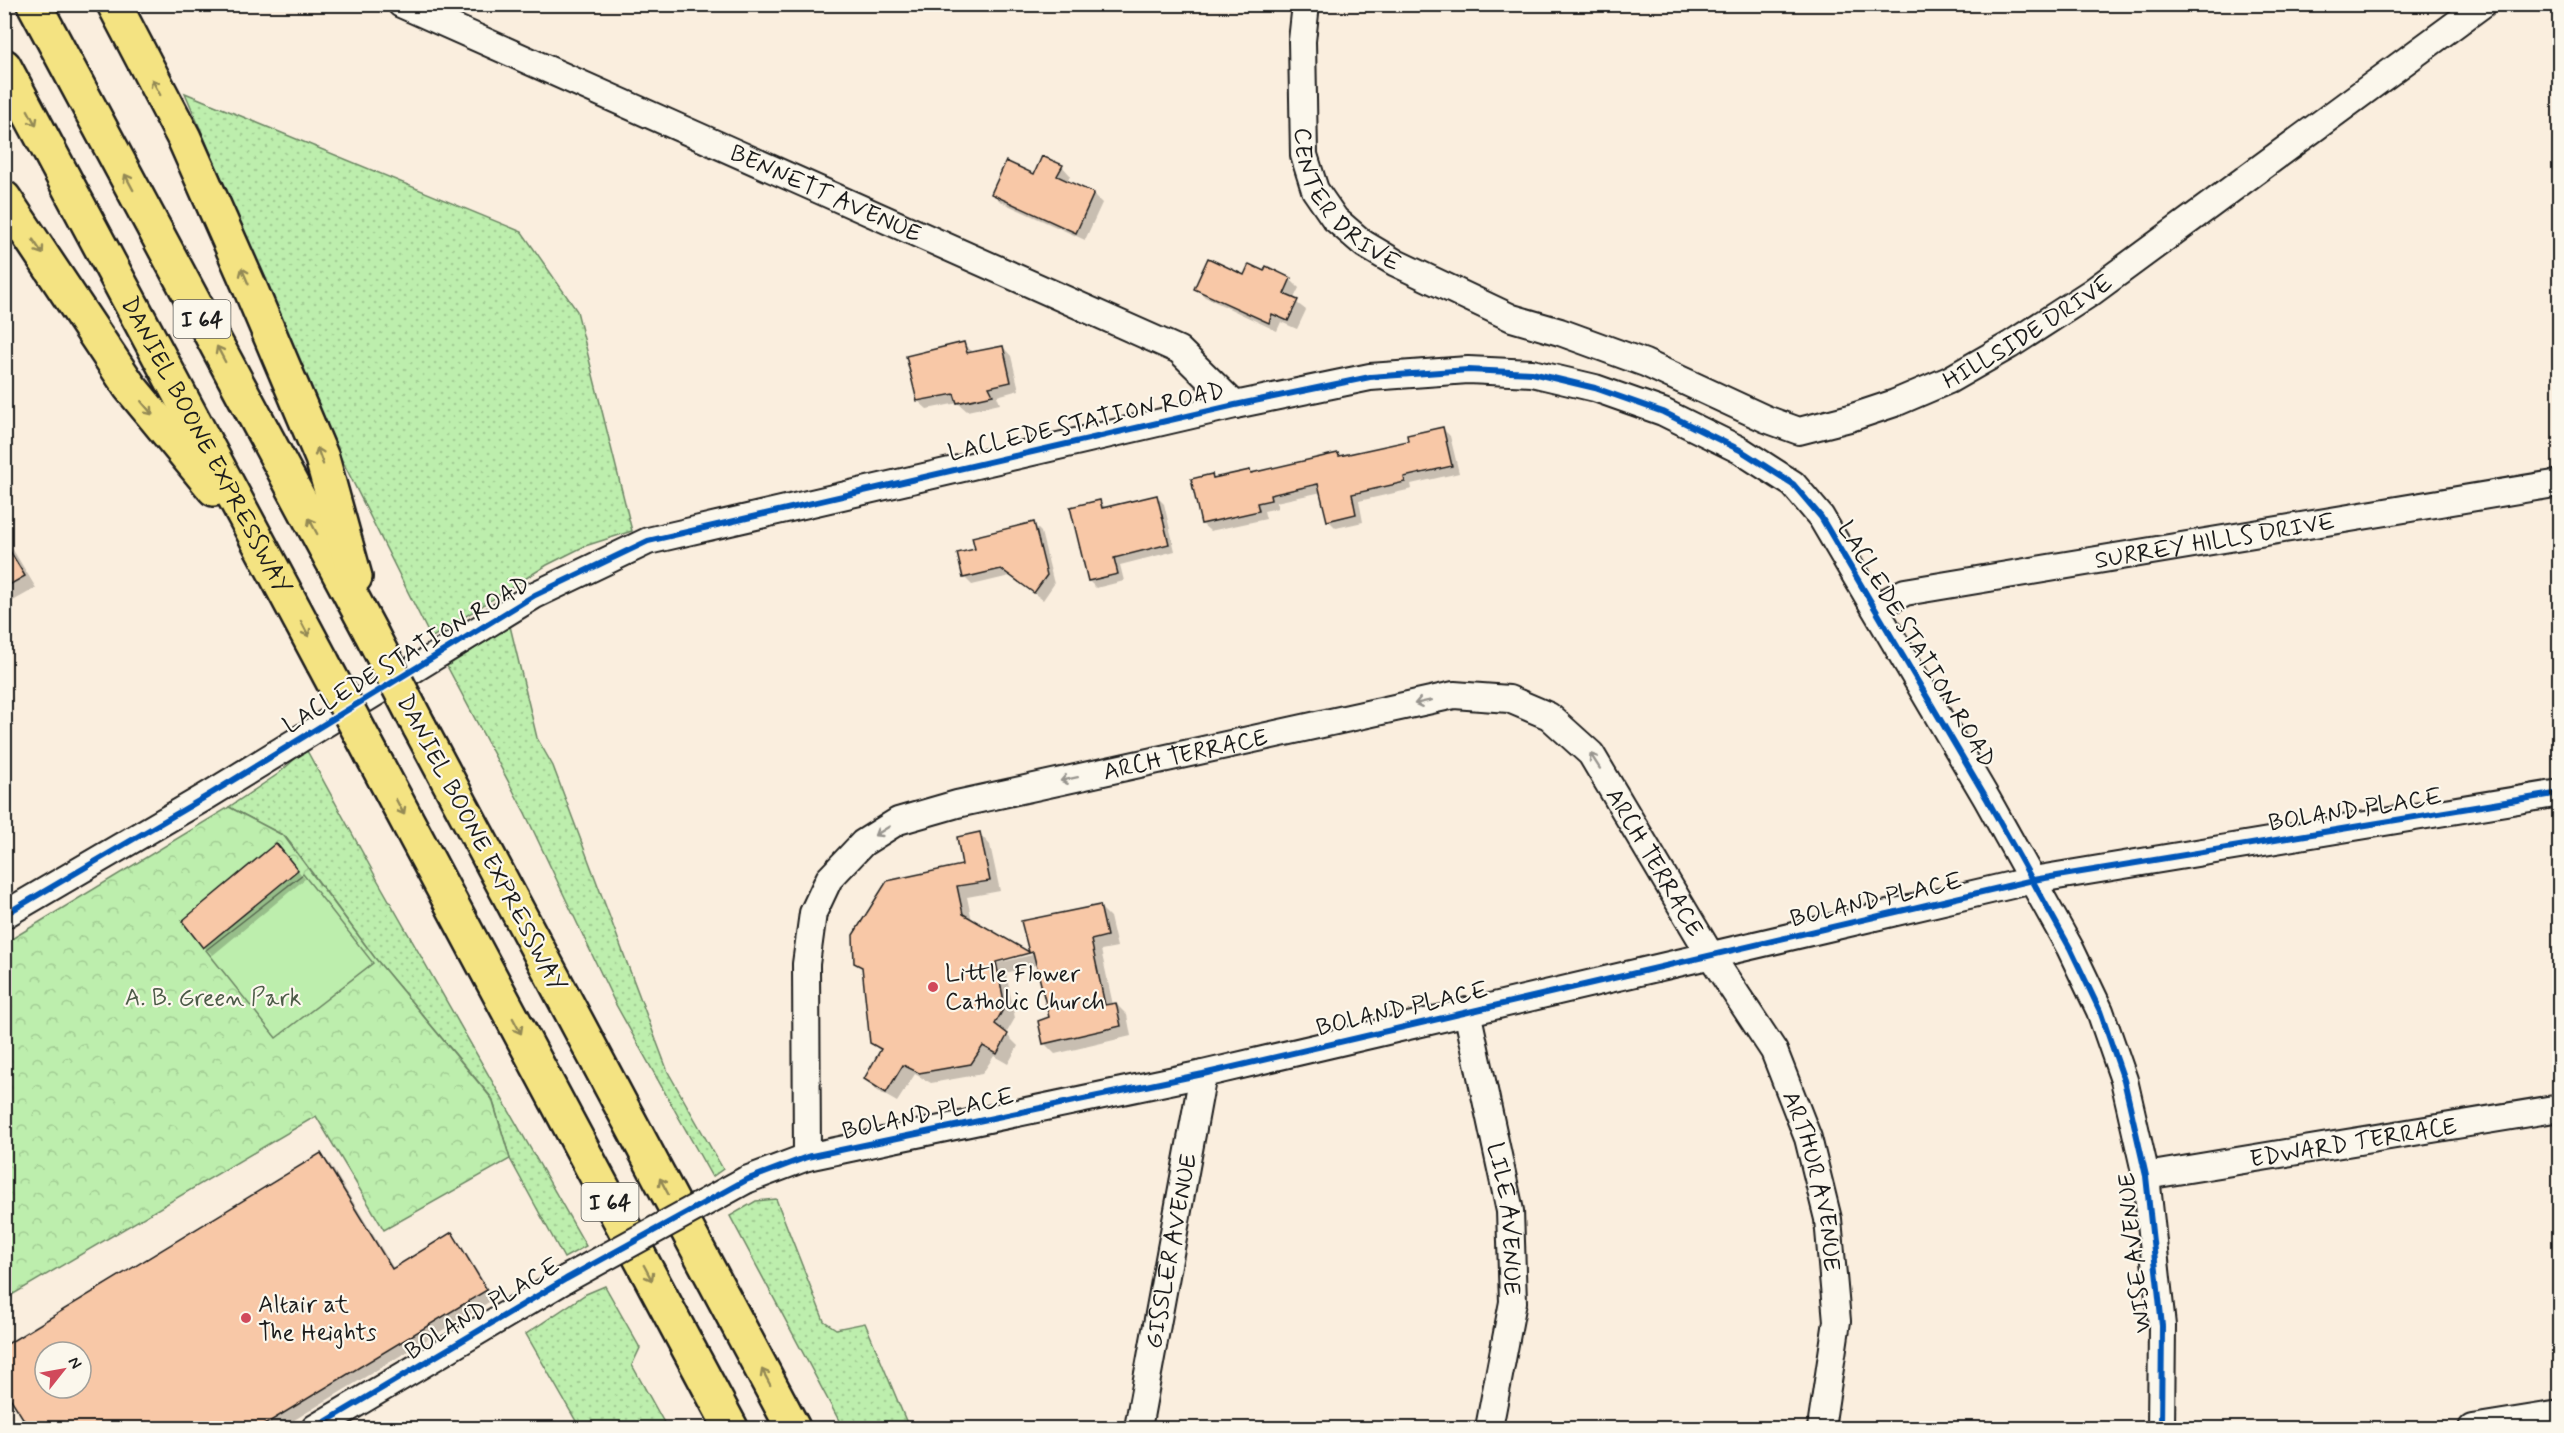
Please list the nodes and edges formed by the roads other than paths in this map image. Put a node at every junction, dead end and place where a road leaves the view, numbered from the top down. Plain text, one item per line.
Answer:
1 (34, 4) edge
2 (114, 4) edge
3 (401, 4) edge
4 (1306, 4) edge
5 (2483, 4) edge
6 (4, 66) edge
7 (4, 198) edge
8 (1512, 318) joint
9 (1235, 405) junction
10 (2559, 483) edge
11 (258, 541) junction
12 (1875, 608) junction
13 (371, 633) junction
14 (2559, 793) edge
15 (2033, 880) junction
16 (4, 915) edge
17 (1711, 956) junction
18 (1467, 1011) junction
19 (1203, 1074) junction
20 (2559, 1108) edge
21 (807, 1157) junction
22 (2146, 1176) junction
23 (2559, 1414) edge
24 (315, 1428) edge
25 (731, 1428) edge
26 (793, 1428) edge
27 (1138, 1428) edge
28 (1489, 1428) edge
29 (1821, 1428) edge
30 (2161, 1428) edge
31 (2472, 1428) edge

13 -> 1 highway, DANIEL BOONE EXPRESSWAY / I 64
13 -> 2 highway
3 - 9 street, BENNETT AVENUE
4 - 8 street, CENTER DRIVE
5 - 8 street, HILLSIDE DRIVE
6 -> 11 highway, DANIEL BOONE EXPRESSWAY / I 64
7 -> 11 highway
9 - 12 street, LACLEDE STATION ROAD
9 - 16 street, LACLEDE STATION ROAD
10 - 12 street, SURREY HILLS DRIVE
11 -> 25 highway, DANIEL BOONE EXPRESSWAY / I 64, bridge
12 - 15 street, LACLEDE STATION ROAD
26 -> 13 highway, DANIEL BOONE EXPRESSWAY / I 64, bridge
14 - 15 street, BOLAND PLACE
15 - 17 street, BOLAND PLACE
15 - 22 street, WISE AVENUE
17 - 18 street, BOLAND PLACE
17 -> 21 street, ARCH TERRACE
17 - 29 street, ARTHUR AVENUE
18 - 19 street, BOLAND PLACE
18 - 28 street, LILE AVENUE
19 - 21 street, BOLAND PLACE
19 - 27 street, GISSLER AVENUE
20 - 22 street, EDWARD TERRACE
21 - 24 street, BOLAND PLACE, bridge
22 - 30 street, WISE AVENUE
23 - 31 street

